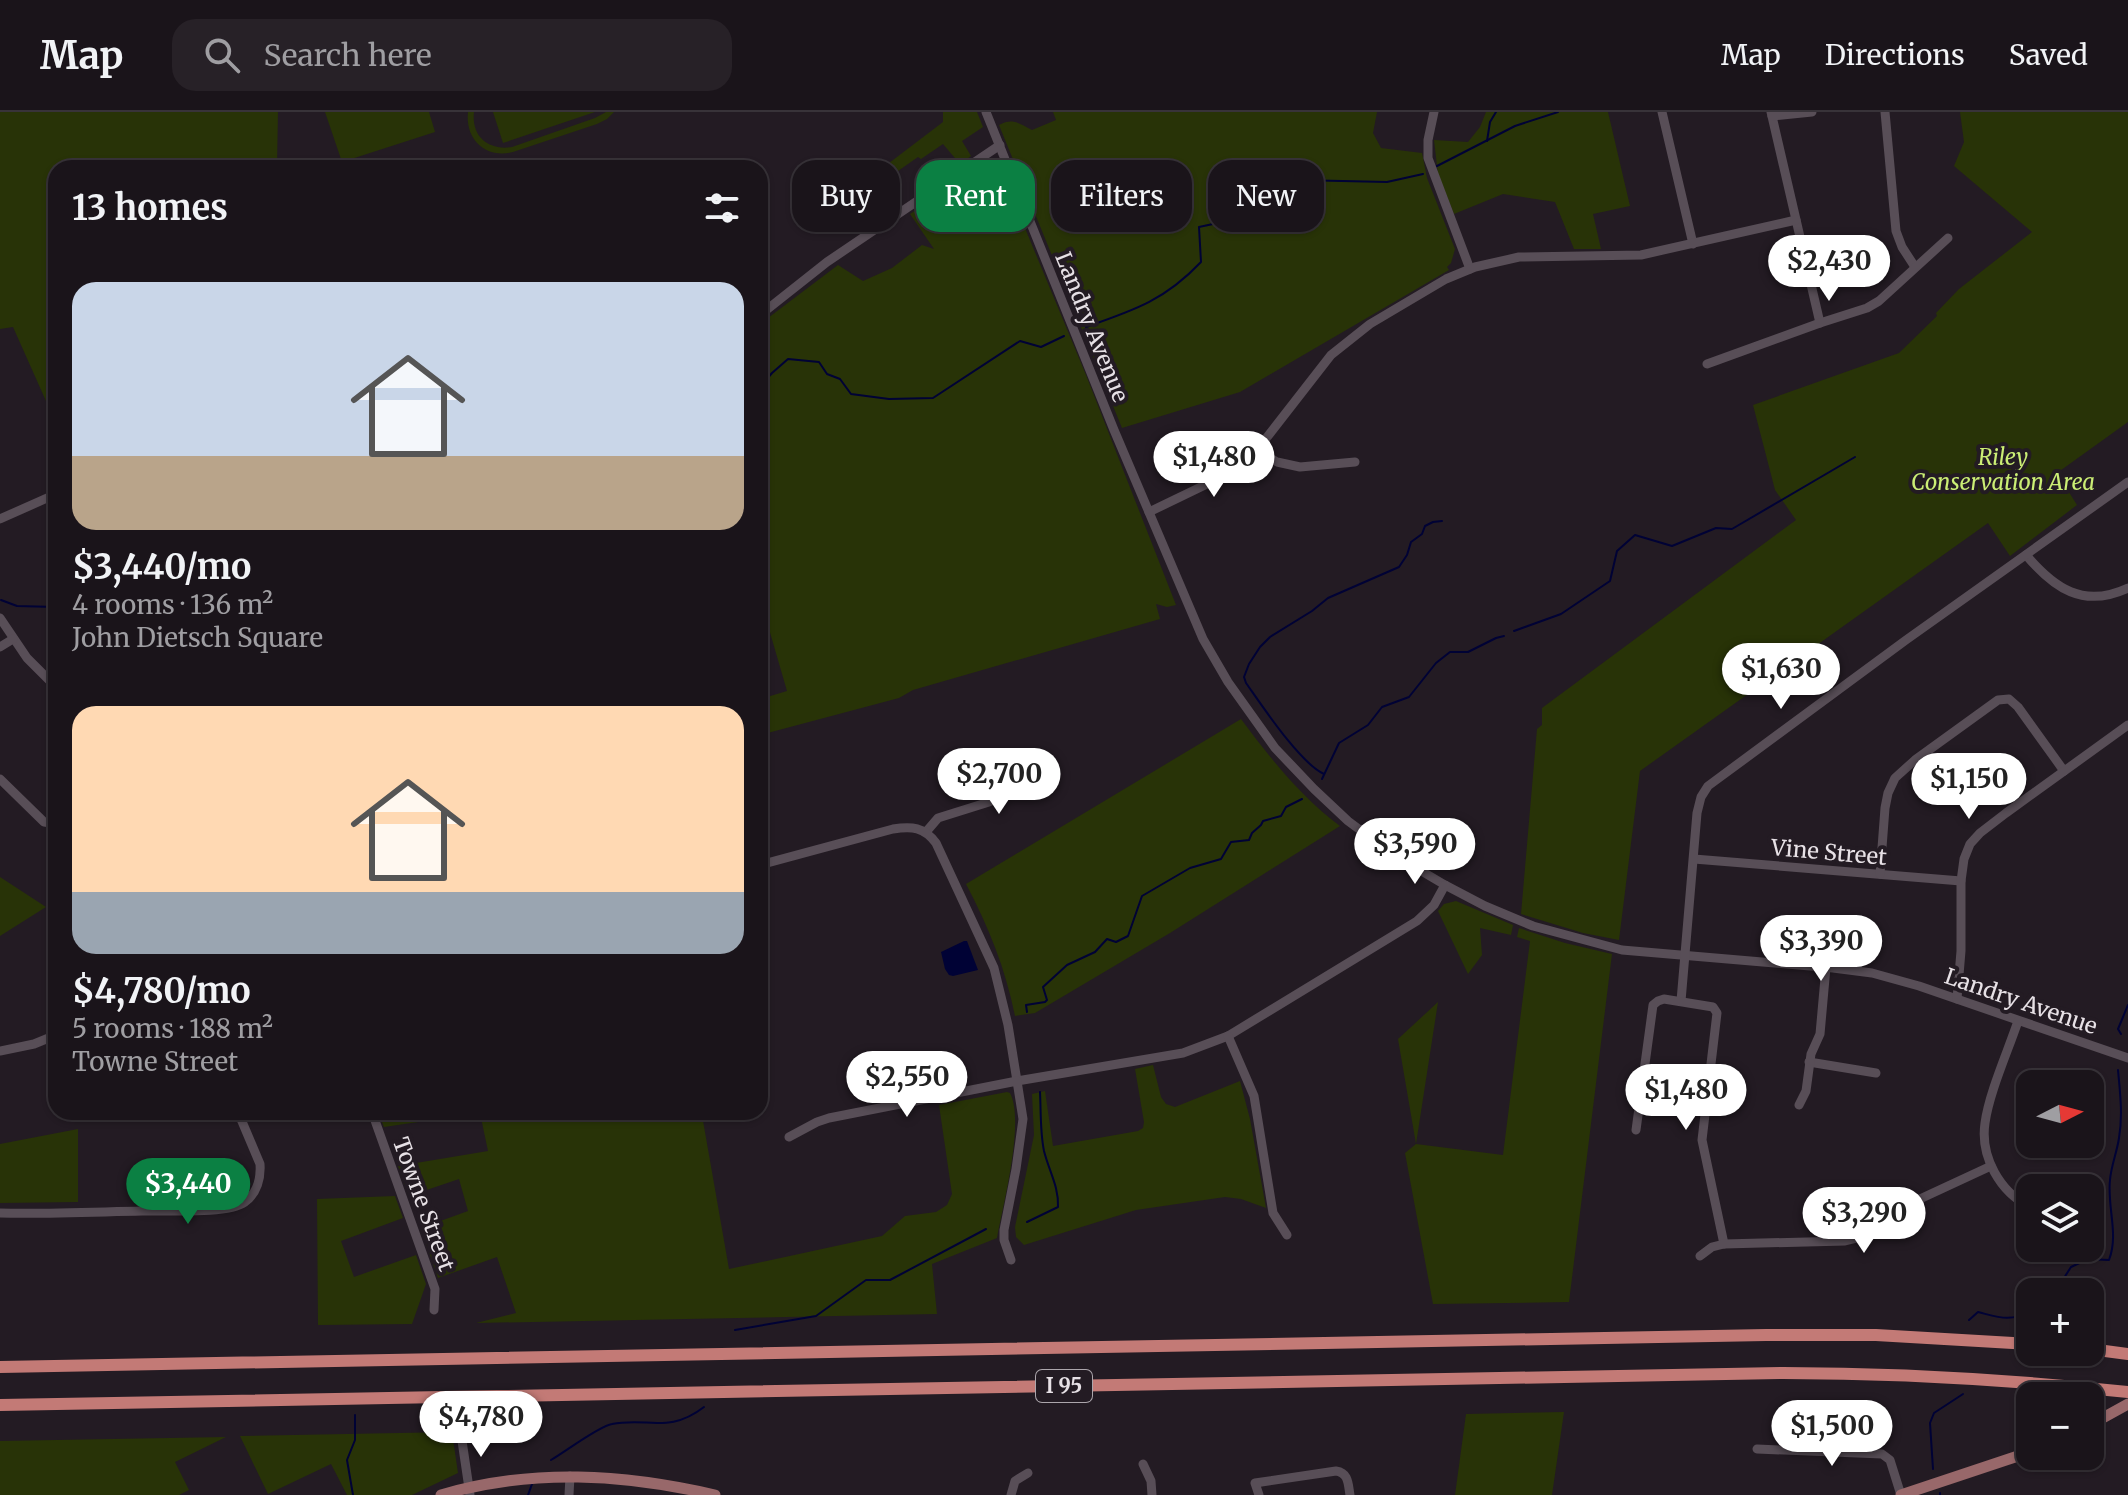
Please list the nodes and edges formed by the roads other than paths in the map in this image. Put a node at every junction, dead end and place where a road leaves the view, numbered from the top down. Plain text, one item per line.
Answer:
1 (986, 112) edge
2 (1434, 112) edge
3 (1662, 112) edge
4 (1812, 112) edge
5 (1885, 112) edge
6 (1771, 114) edge
7 (1000, 145) junction
8 (1796, 220) junction
9 (1948, 238) dead end
10 (1693, 244) junction
11 (1915, 267) junction
12 (1470, 269) junction
13 (768, 309) edge
14 (1820, 323) junction
15 (1707, 364) dead end
16 (1257, 450) junction
17 (1355, 462) dead end
18 (2128, 482) edge
19 (48, 498) edge
20 (1149, 512) junction
21 (0, 519) edge
22 (2026, 555) junction
23 (2128, 588) edge
24 (0, 618) edge
25 (13, 639) junction
26 (0, 647) edge
27 (48, 679) edge
28 (2128, 725) edge
29 (1035, 767) dead end
30 (2064, 771) junction
31 (1, 781) edge
32 (48, 822) edge
33 (926, 832) junction
34 (1694, 859) junction
35 (768, 863) edge
36 (1880, 874) junction
37 (1961, 881) junction
38 (1445, 885) junction
39 (1685, 956) junction
40 (1826, 967) junction
41 (1957, 999) junction
42 (1681, 1001) junction
43 (2018, 1021) junction
44 (1228, 1036) junction
45 (48, 1038) edge
46 (0, 1051) edge
47 (2128, 1058) edge
48 (1809, 1062) junction
49 (1876, 1073) dead end
50 (1017, 1081) junction
51 (1799, 1105) dead end
52 (241, 1120) edge
53 (375, 1120) edge
54 (1636, 1130) dead end
55 (789, 1137) dead end
56 (1991, 1166) junction
57 (2016, 1197) edge
58 (0, 1213) edge
59 (1287, 1235) dead end
60 (1724, 1244) junction
61 (1700, 1256) dead end
62 (1011, 1260) dead end
63 (434, 1310) dead end
64 (2016, 1343) edge
65 (2104, 1351) edge
66 (2128, 1354) edge
67 (0, 1367) edge
68 (2128, 1392) edge
69 (2128, 1404) edge
70 (0, 1405) edge
71 (2104, 1417) edge
72 (461, 1434) dead end
73 (1757, 1449) dead end
74 (2016, 1457) edge
75 (1143, 1464) dead end
76 (1028, 1473) dead end
77 (570, 1476) junction
78 (469, 1491) edge
79 (441, 1495) edge
80 (569, 1495) edge
81 (715, 1495) edge
82 (1011, 1495) edge
83 (1152, 1495) edge
84 (1259, 1495) edge
85 (1350, 1495) edge
86 (1901, 1495) edge

1 - 7 street, Landry Avenue
2 - 12 street
3 - 10 street
4 - 6 street
5 - 11 street
6 - 8 street
7 - 13 street
7 - 20 street, Landry Avenue
8 - 10 street
8 - 14 street
9 - 11 street
10 - 12 street
11 - 14 street
12 - 16 street
14 - 15 street
16 - 17 street
16 - 20 street
18 - 22 street
19 - 21 street
20 - 38 street, Landry Avenue
22 - 23 street
22 - 34 street
24 - 25 street
25 - 26 street
25 - 27 street
28 - 30 street
29 - 33 street
30 - 36 street
30 - 37 street
31 - 32 street
33 - 35 street
33 - 50 street
34 - 36 street, Vine Street
34 - 39 street
36 - 37 street, Vine Street
37 - 41 street
38 - 39 street, Landry Avenue
38 - 44 street
39 - 40 street, Landry Avenue
39 - 42 street
40 - 41 street, Landry Avenue
40 - 48 street
41 - 43 street, Landry Avenue
42 - 54 street
42 - 60 street
43 - 47 street, Landry Avenue
43 - 56 street
44 - 50 street
44 - 59 street
45 - 46 street
48 - 49 street
48 - 51 street
50 - 55 street
50 - 62 street
52 - 58 street
53 - 63 street, Towne Street
56 - 57 street
56 - 60 street
60 - 61 street
64 - 67 highway, I 95
65 - 66 highway
68 - 70 highway, I 95
69 - 71 main road
72 - 78 street
73 - 86 street
74 - 86 main road
75 - 83 street
76 - 82 street
77 - 78 main road
77 - 80 street
77 - 81 main road
78 - 79 main road
84 - 85 street

